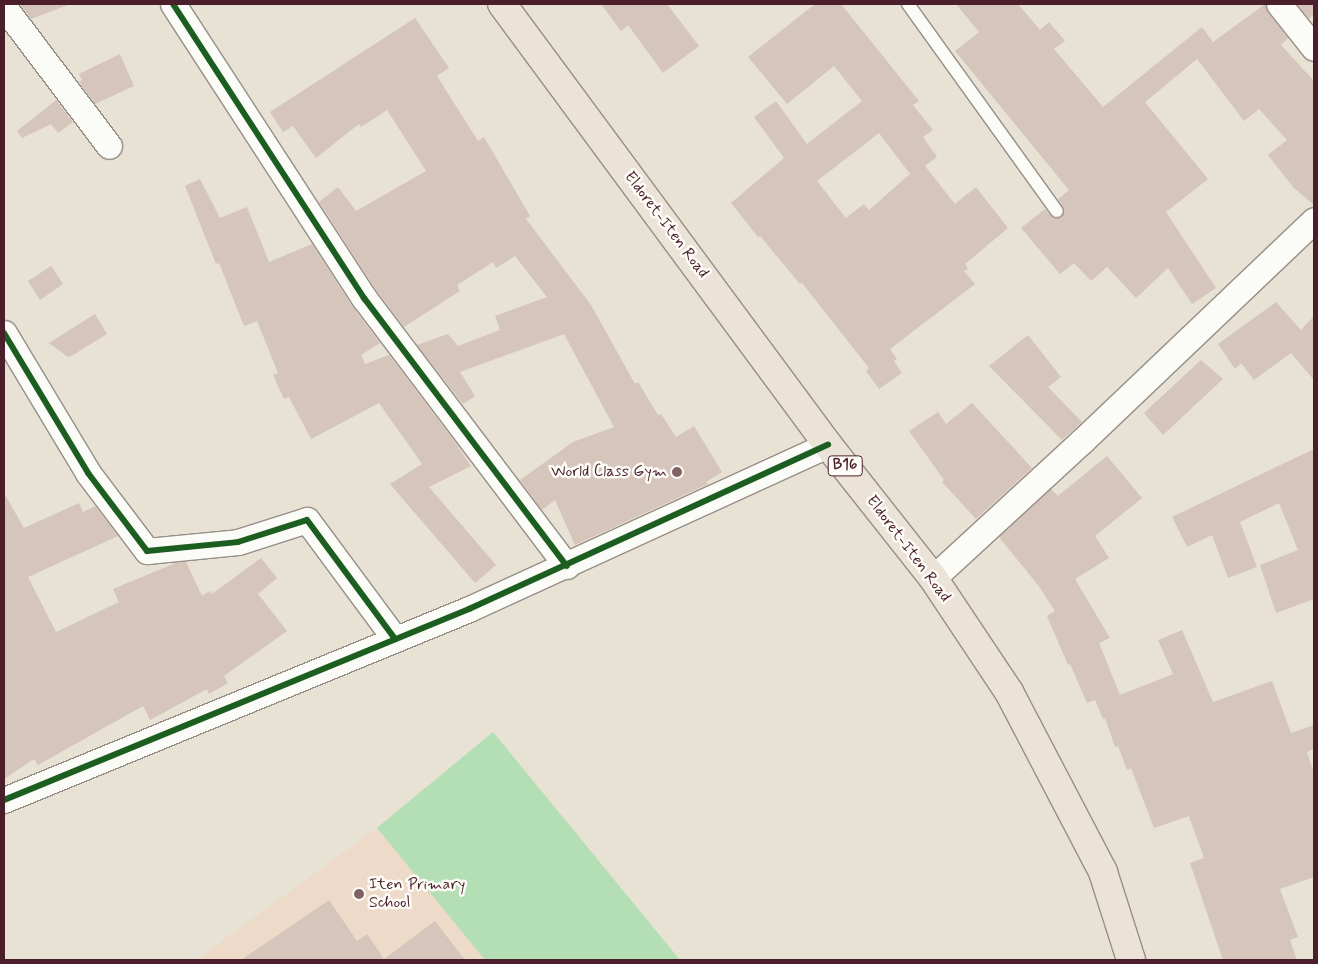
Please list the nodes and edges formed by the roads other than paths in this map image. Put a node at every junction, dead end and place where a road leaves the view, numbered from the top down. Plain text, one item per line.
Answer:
1 (173, 4) edge
2 (502, 4) edge
3 (908, 4) edge
4 (1280, 4) edge
5 (4, 7) edge
6 (1314, 48) edge
7 (109, 146) dead end
8 (1057, 211) dead end
9 (1314, 220) edge
10 (4, 333) edge
11 (828, 445) junction
12 (567, 566) junction
13 (933, 578) junction
14 (395, 640) junction
15 (4, 800) edge
16 (1131, 960) edge

1 - 12 street
2 - 11 main road, Eldoret-Iten Road / B16
3 - 8 lane
4 - 6 street
5 - 7 street
9 - 13 street
10 - 14 street
11 - 12 street
11 - 13 main road, Eldoret-Iten Road / B16
12 - 14 street
13 - 16 main road, Eldoret-Iten Road / B16
14 - 15 street

